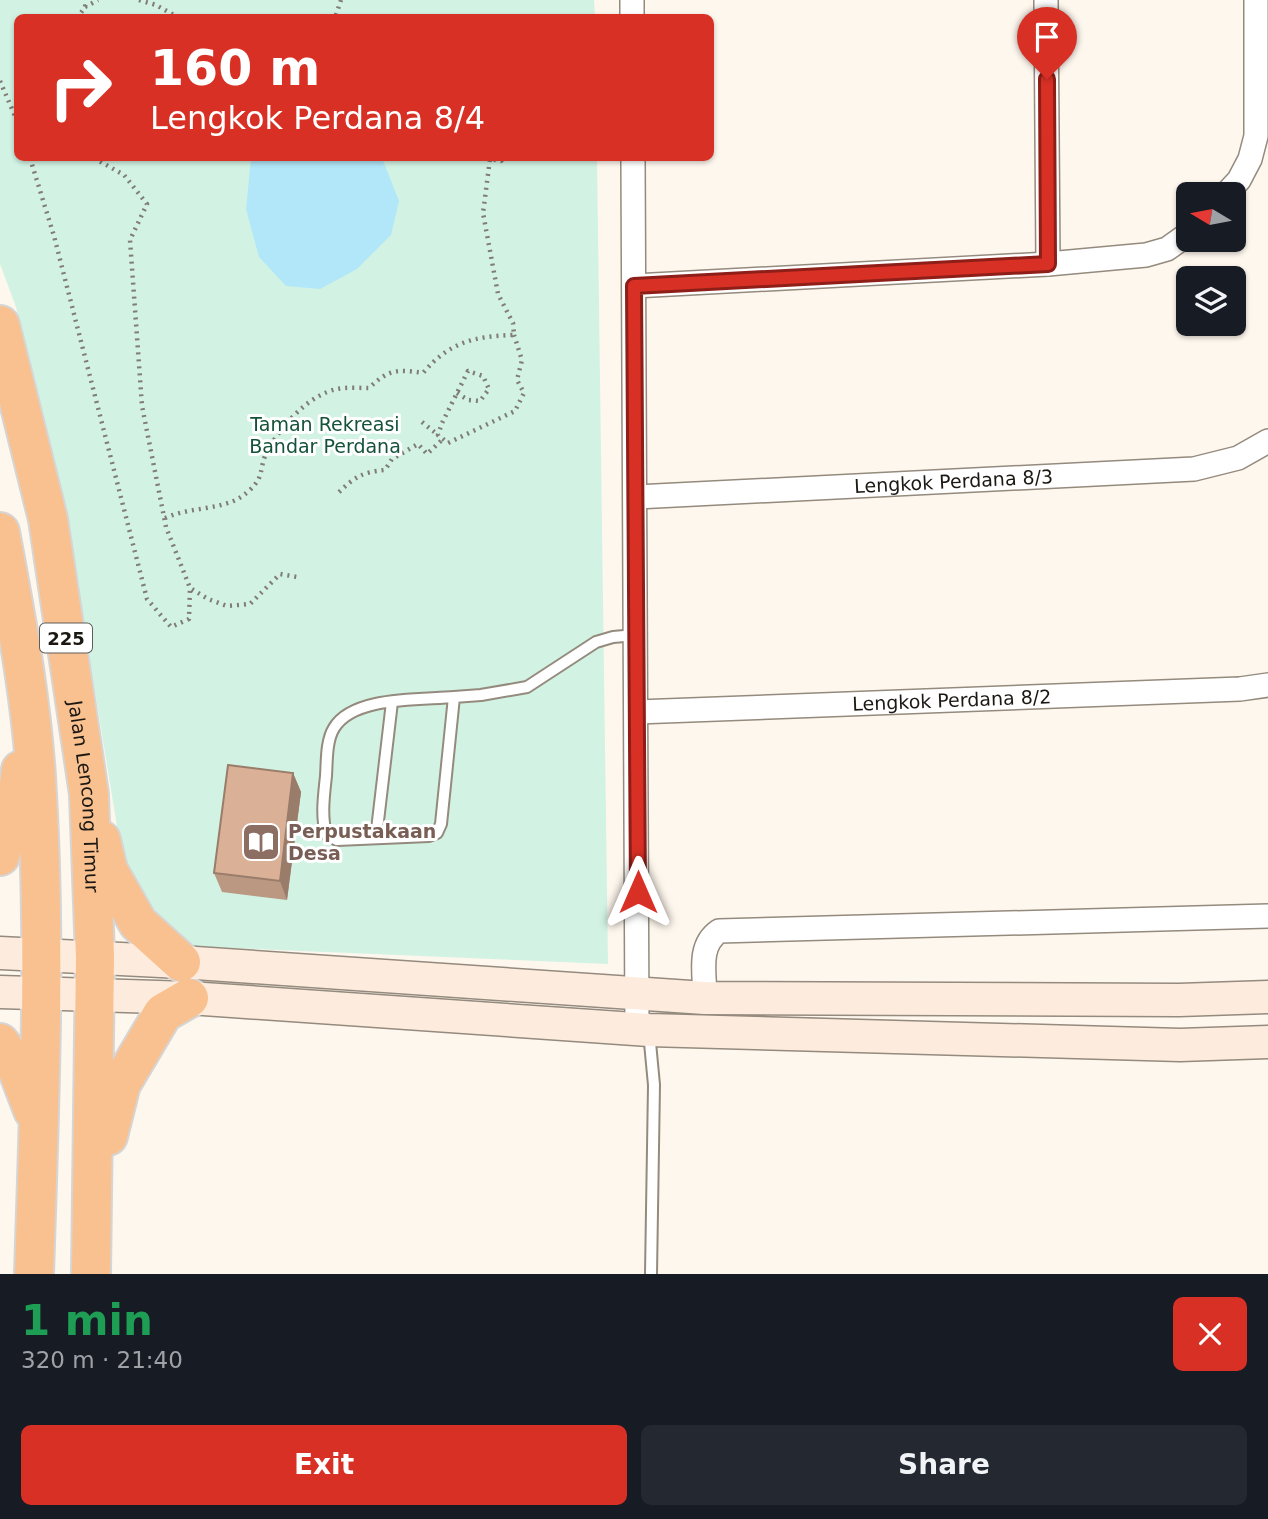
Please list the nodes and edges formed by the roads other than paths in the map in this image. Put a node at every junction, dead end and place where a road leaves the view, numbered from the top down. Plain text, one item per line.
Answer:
1 (1046, 0) edge
2 (1256, 0) edge
3 (633, 161) edge
4 (1237, 182) edge
5 (1176, 243) edge
6 (1048, 264) junction
7 (634, 286) junction
8 (0, 325) edge
9 (1268, 441) edge
10 (636, 496) junction
11 (0, 532) edge
12 (636, 635) junction
13 (23, 653) junction
14 (1268, 685) edge
15 (454, 696) junction
16 (392, 702) junction
17 (636, 712) junction
18 (89, 794) junction
19 (376, 838) junction
20 (0, 856) edge
21 (1268, 916) edge
22 (0, 953) edge
23 (42, 955) junction
24 (95, 957) junction
25 (185, 980) junction
26 (0, 992) edge
27 (43, 994) junction
28 (95, 994) junction
29 (638, 995) junction
30 (1268, 997) edge
31 (705, 998) junction
32 (643, 1030) junction
33 (1268, 1042) edge
34 (0, 1043) edge
35 (38, 1157) junction
36 (93, 1201) junction
37 (34, 1274) edge
38 (91, 1274) edge
39 (651, 1274) edge

1 - 6 street
2 - 4 street
3 - 7 street
5 - 6 street
6 - 7 street
7 - 10 street
8 - 18 highway, Jalan Lencong Timur / 225
9 - 10 street, Lengkok Perdana 8/3
10 - 12 street
11 - 13 highway, 225
12 - 15 lane
12 - 17 street
13 - 20 highway
13 - 23 highway, 225
14 - 17 street, Lengkok Perdana 8/2
15 - 16 lane
15 - 19 lane
16 - 19 lane
16 - 19 lane
17 - 29 street
18 - 24 highway, Jalan Lencong Timur / 225
18 - 25 highway
21 - 31 street
22 - 23 street
23 - 24 street
23 - 27 highway, 225
24 - 25 street
24 - 28 highway, Jalan Lencong Timur / 225
25 - 28 street
25 - 29 street
25 - 32 street
25 - 36 highway
26 - 27 street
27 - 28 street
27 - 35 highway, 225
28 - 36 highway, Jalan Lencong Timur / 225
29 - 31 street
29 - 32 street
30 - 31 street
32 - 33 street
32 - 39 lane
34 - 35 highway
35 - 37 highway, 225
36 - 38 highway, Jalan Lencong Timur / 225

